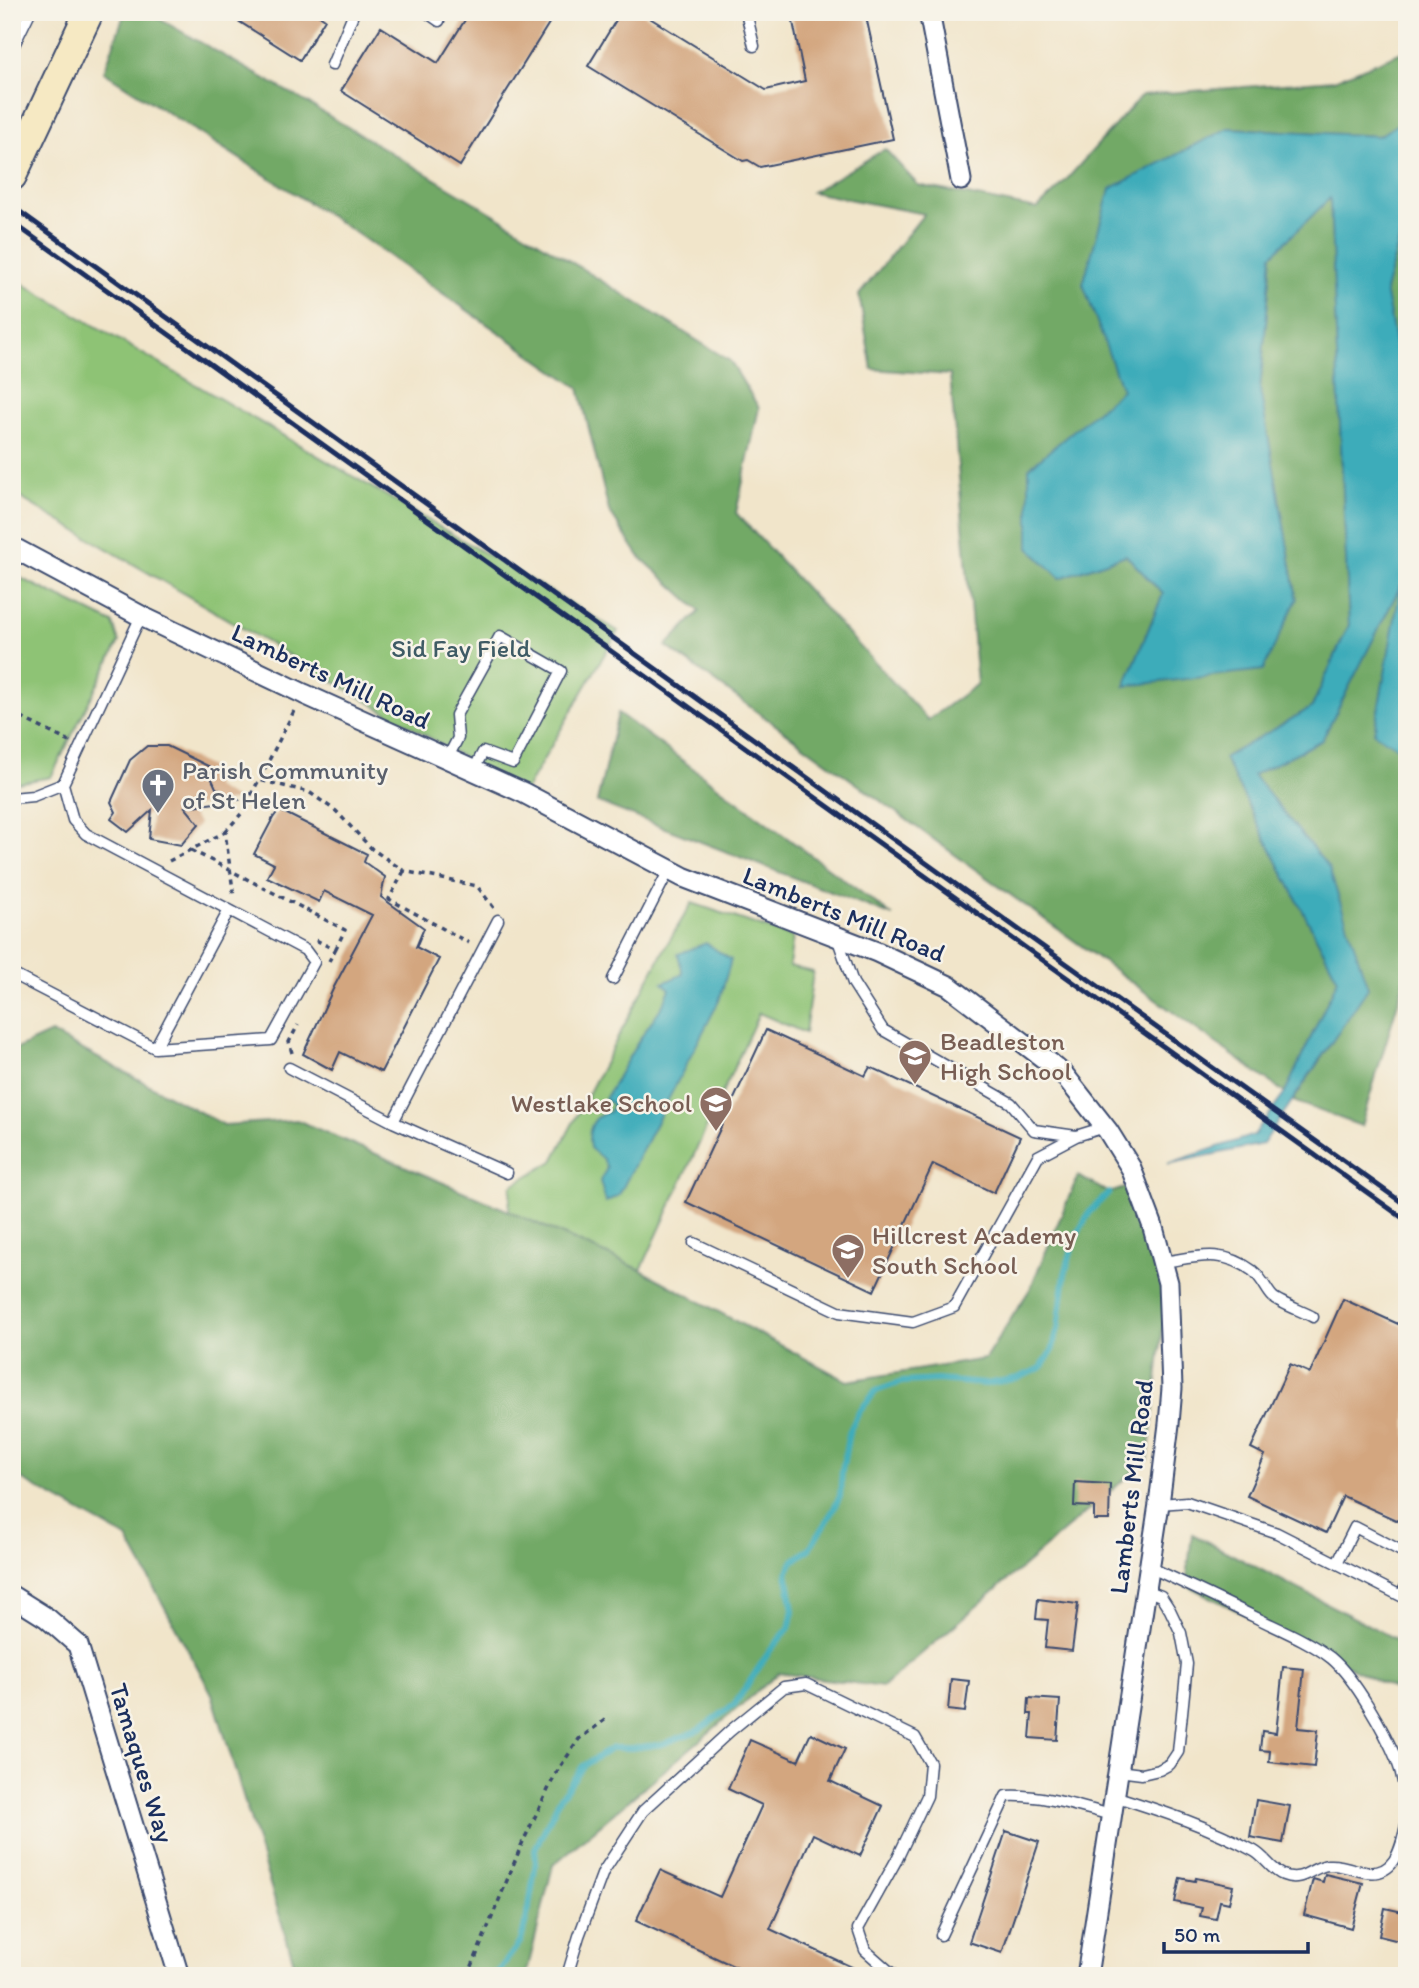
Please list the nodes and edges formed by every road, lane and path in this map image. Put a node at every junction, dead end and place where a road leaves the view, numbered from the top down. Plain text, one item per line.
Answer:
1 (30, 12) edge
2 (89, 12) edge
3 (354, 12) edge
4 (426, 12) edge
5 (746, 12) edge
6 (929, 12) edge
7 (439, 21) dead end
8 (754, 46) dead end
9 (12, 49) edge
10 (332, 65) dead end
11 (12, 176) edge
12 (961, 180) dead end
13 (12, 547) edge
14 (141, 615) junction
15 (304, 694) junction
16 (12, 713) edge
17 (80, 747) junction
18 (447, 759) junction
19 (473, 771) junction
20 (259, 780) junction
21 (63, 783) junction
22 (12, 798) edge
23 (246, 804) dead end
24 (241, 814) dead end
25 (225, 832) junction
26 (191, 850) junction
27 (230, 869) junction
28 (175, 870) dead end
29 (669, 870) junction
30 (404, 871) junction
31 (222, 893) dead end
32 (229, 910) junction
33 (494, 919) joint
34 (837, 937) junction
35 (312, 939) dead end
36 (474, 946) dead end
37 (334, 950) junction
38 (329, 961) dead end
39 (12, 974) edge
40 (613, 979) dead end
41 (301, 1019) dead end
42 (155, 1048) junction
43 (302, 1058) dead end
44 (289, 1068) dead end
45 (393, 1122) junction
46 (1105, 1127) junction
47 (1076, 1136) junction
48 (507, 1173) dead end
49 (695, 1243) dead end
50 (1163, 1262) junction
51 (1313, 1317) dead end
52 (1159, 1504) junction
53 (1407, 1554) edge
54 (1337, 1563) junction
55 (1149, 1567) junction
56 (1407, 1584) edge
57 (1146, 1590) junction
58 (12, 1596) edge
59 (1404, 1597) edge
60 (606, 1719) dead end
61 (1118, 1771) junction
62 (1113, 1806) junction
63 (1407, 1814) edge
64 (1407, 1822) edge
65 (941, 1934) dead end
66 (179, 1976) edge
67 (468, 1976) edge
68 (567, 1976) edge
69 (896, 1976) edge
70 (1087, 1976) edge

1 - 9 lane
2 - 11 street
3 - 10 lane
4 - 7 lane
5 - 8 lane
6 - 12 street
13 - 14 street, Lamberts Mill Road
14 - 15 street, Lamberts Mill Road
14 - 17 lane
15 - 18 street, Lamberts Mill Road
15 - 20 path
16 - 17 path
17 - 21 lane
18 - 19 street, Lamberts Mill Road
18 - 19 lane
19 - 29 street, Lamberts Mill Road
20 - 23 path
20 - 30 path
21 - 22 lane
21 - 32 lane
24 - 25 path
25 - 26 path
25 - 27 path
26 - 27 path
26 - 28 path
27 - 31 path
27 - 37 path
29 - 34 street, Lamberts Mill Road
29 - 40 lane
30 - 33 path
30 - 36 path
32 - 42 lane
32 - 42 lane
33 - 45 lane
34 - 46 street, Lamberts Mill Road
34 - 47 lane
35 - 37 path
37 - 38 path
39 - 42 lane
41 - 43 path
44 - 45 lane
45 - 48 lane
46 - 47 lane
46 - 50 street, Lamberts Mill Road
47 - 49 lane
50 - 51 lane
50 - 52 street, Lamberts Mill Road
52 - 54 lane
52 - 55 street, Lamberts Mill Road
53 - 54 lane
54 - 59 lane
55 - 57 street, Lamberts Mill Road
55 - 63 lane
56 - 59 lane
57 - 61 street, Lamberts Mill Road
57 - 61 lane
58 - 66 street, Tamaques Way
60 - 67 path
61 - 62 street, Lamberts Mill Road
62 - 64 lane
62 - 65 lane
62 - 70 street, Lamberts Mill Road
68 - 69 lane

